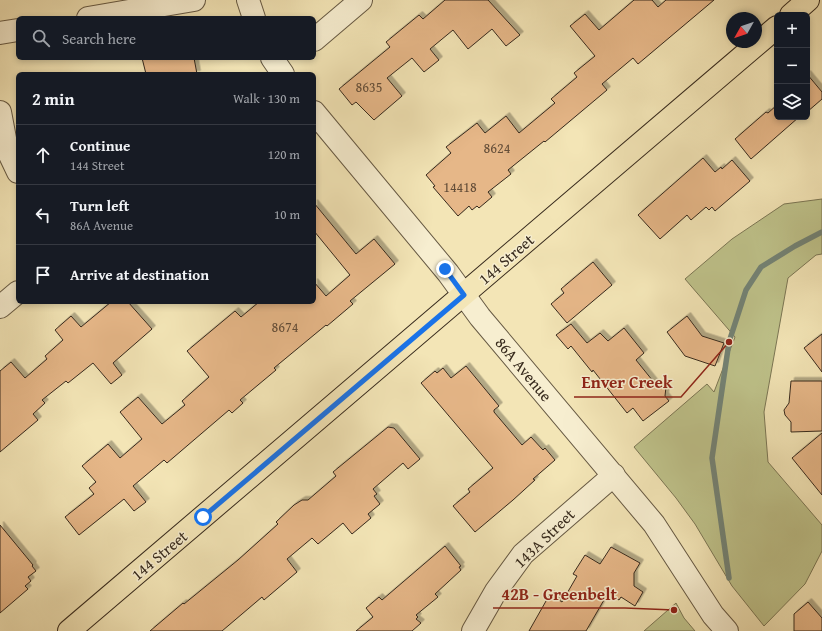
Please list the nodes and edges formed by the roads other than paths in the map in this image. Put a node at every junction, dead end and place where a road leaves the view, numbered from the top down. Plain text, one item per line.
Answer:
1 (194, 0) edge
2 (248, 0) edge
3 (361, 0) edge
4 (808, 0) edge
5 (794, 12) edge
6 (100, 16) edge
7 (253, 16) edge
8 (16, 30) edge
9 (774, 30) edge
10 (0, 33) edge
11 (316, 38) edge
12 (0, 112) edge
13 (316, 114) edge
14 (16, 169) edge
15 (16, 294) edge
16 (464, 295) junction
17 (0, 307) edge
18 (614, 475) junction
19 (69, 631) edge
20 (473, 631) edge
21 (727, 631) edge

1 - 6 street
2 - 7 street
3 - 11 street
4 - 5 main road
8 - 10 street
9 - 16 main road, 144 Street
12 - 14 street
13 - 16 street, 86A Avenue
15 - 17 street
16 - 18 street, 86A Avenue
16 - 19 main road, 144 Street
18 - 20 street, 143A Street
18 - 21 street, 86A Avenue

